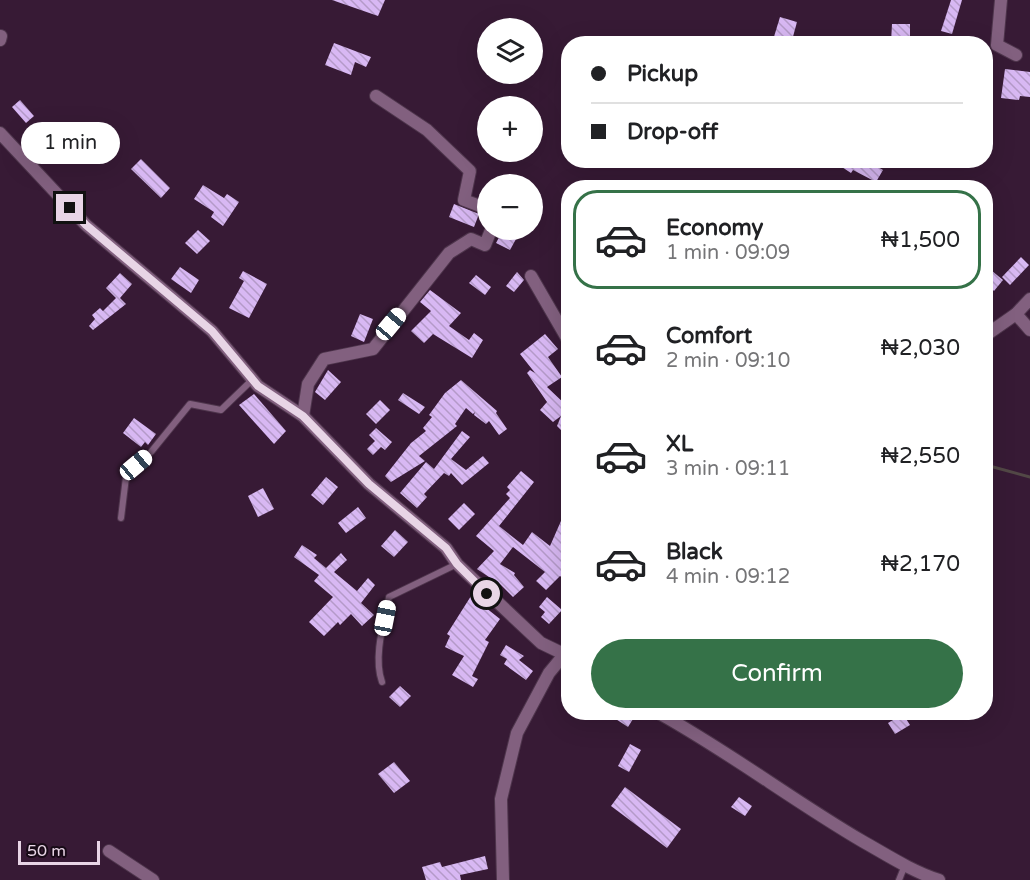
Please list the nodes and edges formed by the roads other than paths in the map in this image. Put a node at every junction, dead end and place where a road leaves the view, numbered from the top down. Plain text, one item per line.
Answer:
1 (1001, 0) edge
2 (1016, 55) dead end
3 (376, 96) dead end
4 (0, 133) edge
5 (477, 205) edge
6 (487, 240) edge
7 (531, 276) dead end
8 (1030, 299) edge
9 (1016, 314) junction
10 (561, 328) edge
11 (993, 330) edge
12 (1030, 330) edge
13 (253, 380) junction
14 (303, 416) junction
15 (121, 518) dead end
16 (457, 564) junction
17 (561, 651) edge
18 (561, 661) edge
19 (382, 682) dead end
20 (672, 720) edge
21 (109, 851) dead end
22 (905, 866) junction
23 (153, 880) edge
24 (503, 880) edge
25 (899, 880) edge
26 (939, 880) edge

1 - 2 street
3 - 5 street
4 - 13 street
6 - 14 street
7 - 10 street
8 - 9 street
9 - 11 street
9 - 12 street
13 - 14 street
13 - 15 lane
14 - 16 street
16 - 17 street
16 - 19 lane
18 - 24 street
20 - 22 street
21 - 23 street
22 - 25 lane
22 - 26 street

